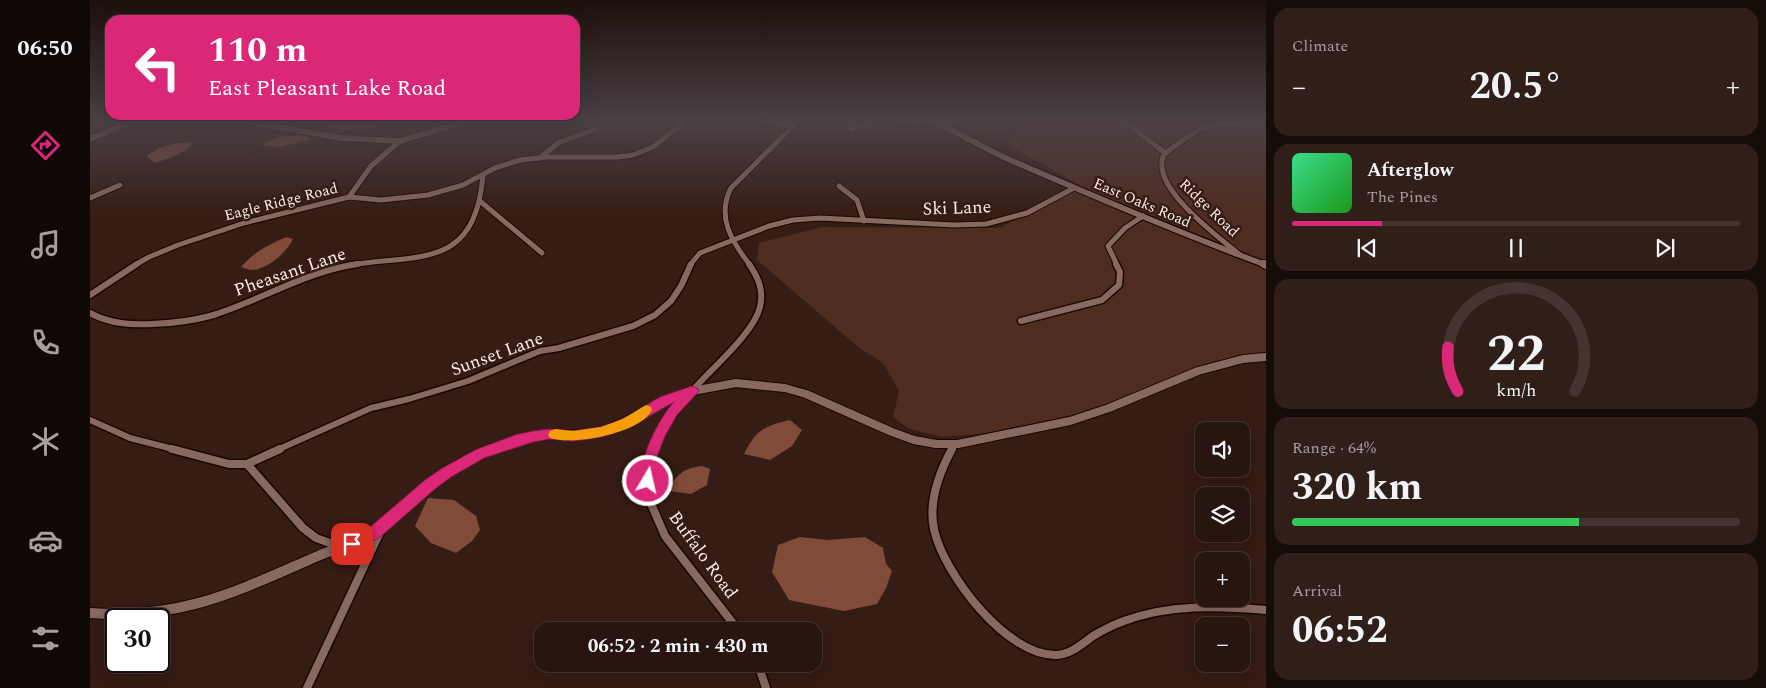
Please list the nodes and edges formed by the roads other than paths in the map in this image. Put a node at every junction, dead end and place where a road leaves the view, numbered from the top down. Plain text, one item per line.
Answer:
1 (383, 153) edge
2 (542, 153) edge
3 (638, 153) edge
4 (767, 153) edge
5 (994, 153) edge
6 (1165, 153) edge
7 (540, 158) junction
8 (483, 175) junction
9 (120, 185) dead end
10 (839, 186) dead end
11 (1074, 188) junction
12 (349, 197) junction
13 (90, 198) edge
14 (481, 202) junction
15 (1143, 216) junction
16 (864, 221) junction
17 (731, 240) junction
18 (542, 253) dead end
19 (1240, 255) junction
20 (1266, 265) edge
21 (90, 295) edge
22 (90, 313) edge
23 (1021, 321) dead end
24 (1266, 357) edge
25 (692, 391) junction
26 (90, 420) edge
27 (955, 444) junction
28 (247, 464) junction
29 (382, 527) junction
30 (341, 547) junction
31 (1266, 610) edge
32 (90, 613) edge
33 (732, 622) edge
34 (761, 672) edge
35 (307, 688) edge
36 (766, 688) edge

1 - 12 street
2 - 7 street
3 - 7 street, Eagle Ridge Road
4 - 17 street, Buffalo Road
5 - 11 street, East Oaks Road
6 - 19 street, Ridge Road
7 - 8 street, Eagle Ridge Road
8 - 12 street, Eagle Ridge Road
8 - 14 street, Pheasant Lane
9 - 13 street
10 - 16 street
11 - 15 street, East Oaks Road
11 - 16 street, Ski Lane
12 - 21 street, Eagle Ridge Road
14 - 18 street
14 - 22 street, Pheasant Lane
15 - 19 street, East Oaks Road
15 - 23 street
16 - 17 street, Ski Lane
17 - 25 street, Buffalo Road
17 - 28 street, Sunset Lane
19 - 20 street, East Oaks Road
24 - 27 street
25 - 27 street
25 - 29 street
25 - 33 street, Buffalo Road
26 - 28 street
27 - 31 street
28 - 30 street
29 - 30 street
29 - 35 street
30 - 32 street
34 - 36 street

